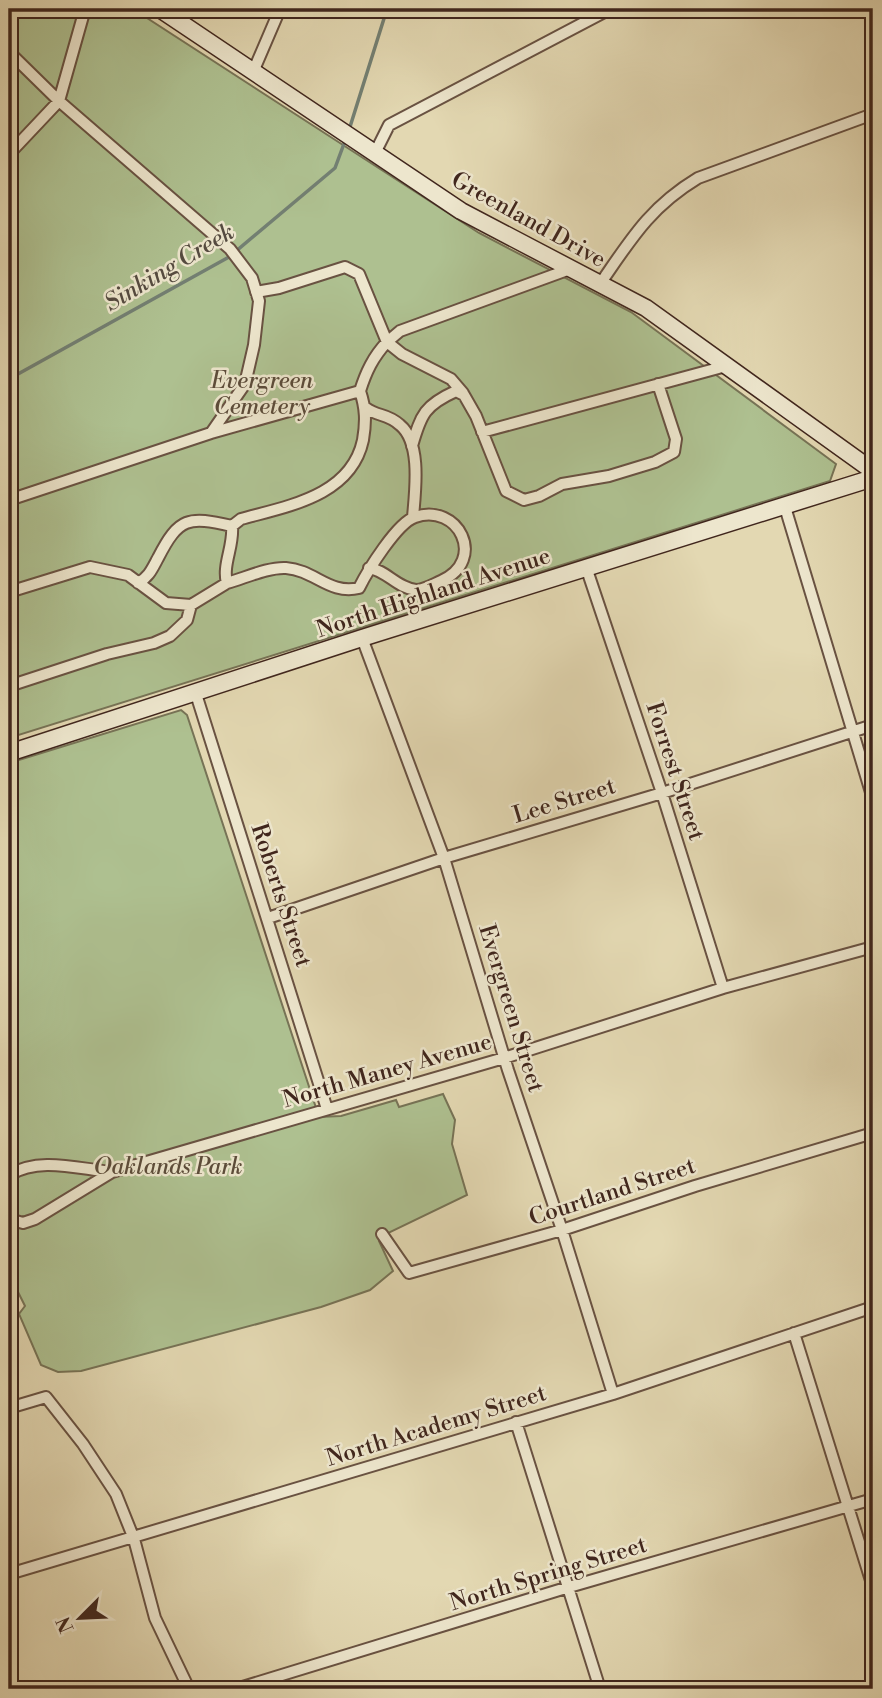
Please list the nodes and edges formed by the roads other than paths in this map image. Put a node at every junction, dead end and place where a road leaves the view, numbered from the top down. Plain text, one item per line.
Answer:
1 (160, 9) edge
2 (280, 9) edge
3 (610, 9) edge
4 (82, 10) edge
5 (9, 52) edge
6 (253, 72) junction
7 (59, 101) junction
8 (873, 114) edge
9 (375, 153) junction
10 (9, 154) edge
11 (570, 269) junction
12 (600, 284) junction
13 (256, 292) junction
14 (387, 342) junction
15 (726, 366) junction
16 (658, 384) junction
17 (360, 391) junction
18 (464, 396) junction
19 (366, 408) junction
20 (418, 424) junction
21 (403, 427) junction
22 (482, 432) junction
23 (211, 433) junction
24 (412, 446) junction
25 (873, 471) edge
26 (873, 478) edge
27 (9, 500) edge
28 (785, 507) junction
29 (413, 517) junction
30 (232, 526) junction
31 (586, 567) junction
32 (369, 568) junction
33 (138, 583) junction
34 (227, 583) junction
35 (9, 592) edge
36 (191, 605) junction
37 (362, 638) junction
38 (9, 686) edge
39 (196, 694) junction
40 (873, 725) edge
41 (853, 731) junction
42 (9, 753) edge
43 (662, 793) junction
44 (873, 799) edge
45 (444, 858) junction
46 (268, 918) junction
47 (873, 947) edge
48 (723, 988) junction
49 (504, 1058) junction
50 (327, 1108) junction
51 (873, 1133) edge
52 (112, 1172) junction
53 (9, 1175) edge
54 (9, 1220) edge
55 (562, 1230) junction
56 (382, 1234) dead end
57 (873, 1307) edge
58 (793, 1334) junction
59 (613, 1394) junction
60 (9, 1408) edge
61 (516, 1422) junction
62 (873, 1499) edge
63 (848, 1507) junction
64 (134, 1539) junction
65 (9, 1574) edge
66 (569, 1587) junction
67 (873, 1587) edge
68 (189, 1689) edge
69 (236, 1689) edge
70 (600, 1689) edge

1 - 6 street, Greenland Drive
2 - 6 street
3 - 9 street
4 - 7 street
5 - 7 street
6 - 9 street, Greenland Drive
7 - 10 street
7 - 13 street
8 - 12 street
9 - 11 street, Greenland Drive
11 - 12 street, Greenland Drive
11 - 14 street
12 - 15 street, Greenland Drive
13 - 14 street
13 - 23 street
14 - 17 street
14 - 18 street
15 - 16 street
15 - 25 street, Greenland Drive
16 - 22 street
16 - 22 street
17 - 19 street
17 - 23 street
18 - 20 street
18 - 22 street
19 - 21 street
19 - 30 street
20 - 21 street
20 - 24 street
21 - 24 street
23 - 27 street
24 - 29 street
26 - 28 street, North Highland Avenue
28 - 31 street, North Highland Avenue
28 - 41 street
29 - 32 street
29 - 32 street
30 - 33 street
30 - 34 street
31 - 37 street, North Highland Avenue
31 - 43 street, Forrest Street
32 - 34 street
33 - 35 street
33 - 36 street
34 - 36 street
36 - 38 street
37 - 39 street, North Highland Avenue
37 - 45 street, Evergreen Street
39 - 42 street, North Highland Avenue
39 - 46 street, Roberts Street
40 - 41 street, Lee Street
41 - 43 street, Lee Street
41 - 44 street
43 - 45 street, Lee Street
43 - 48 street, Forrest Street
45 - 46 street, Lee Street
45 - 49 street, Evergreen Street
46 - 50 street, Roberts Street
47 - 48 street, North Maney Avenue
48 - 49 street, North Maney Avenue
49 - 50 street, North Maney Avenue
49 - 55 street, Evergreen Street
50 - 52 street, North Maney Avenue
51 - 55 street, Courtland Street
52 - 53 street
52 - 54 street
55 - 56 street, Courtland Street
55 - 59 street, Evergreen Street
57 - 58 street, North Academy Street
58 - 59 street, North Academy Street
58 - 63 street
59 - 61 street, North Academy Street
60 - 64 street
61 - 64 street, North Academy Street
61 - 66 street
62 - 63 street, North Spring Street
63 - 66 street, North Spring Street
63 - 67 street
64 - 65 street, North Academy Street
64 - 68 street
66 - 69 street, North Spring Street
66 - 70 street

